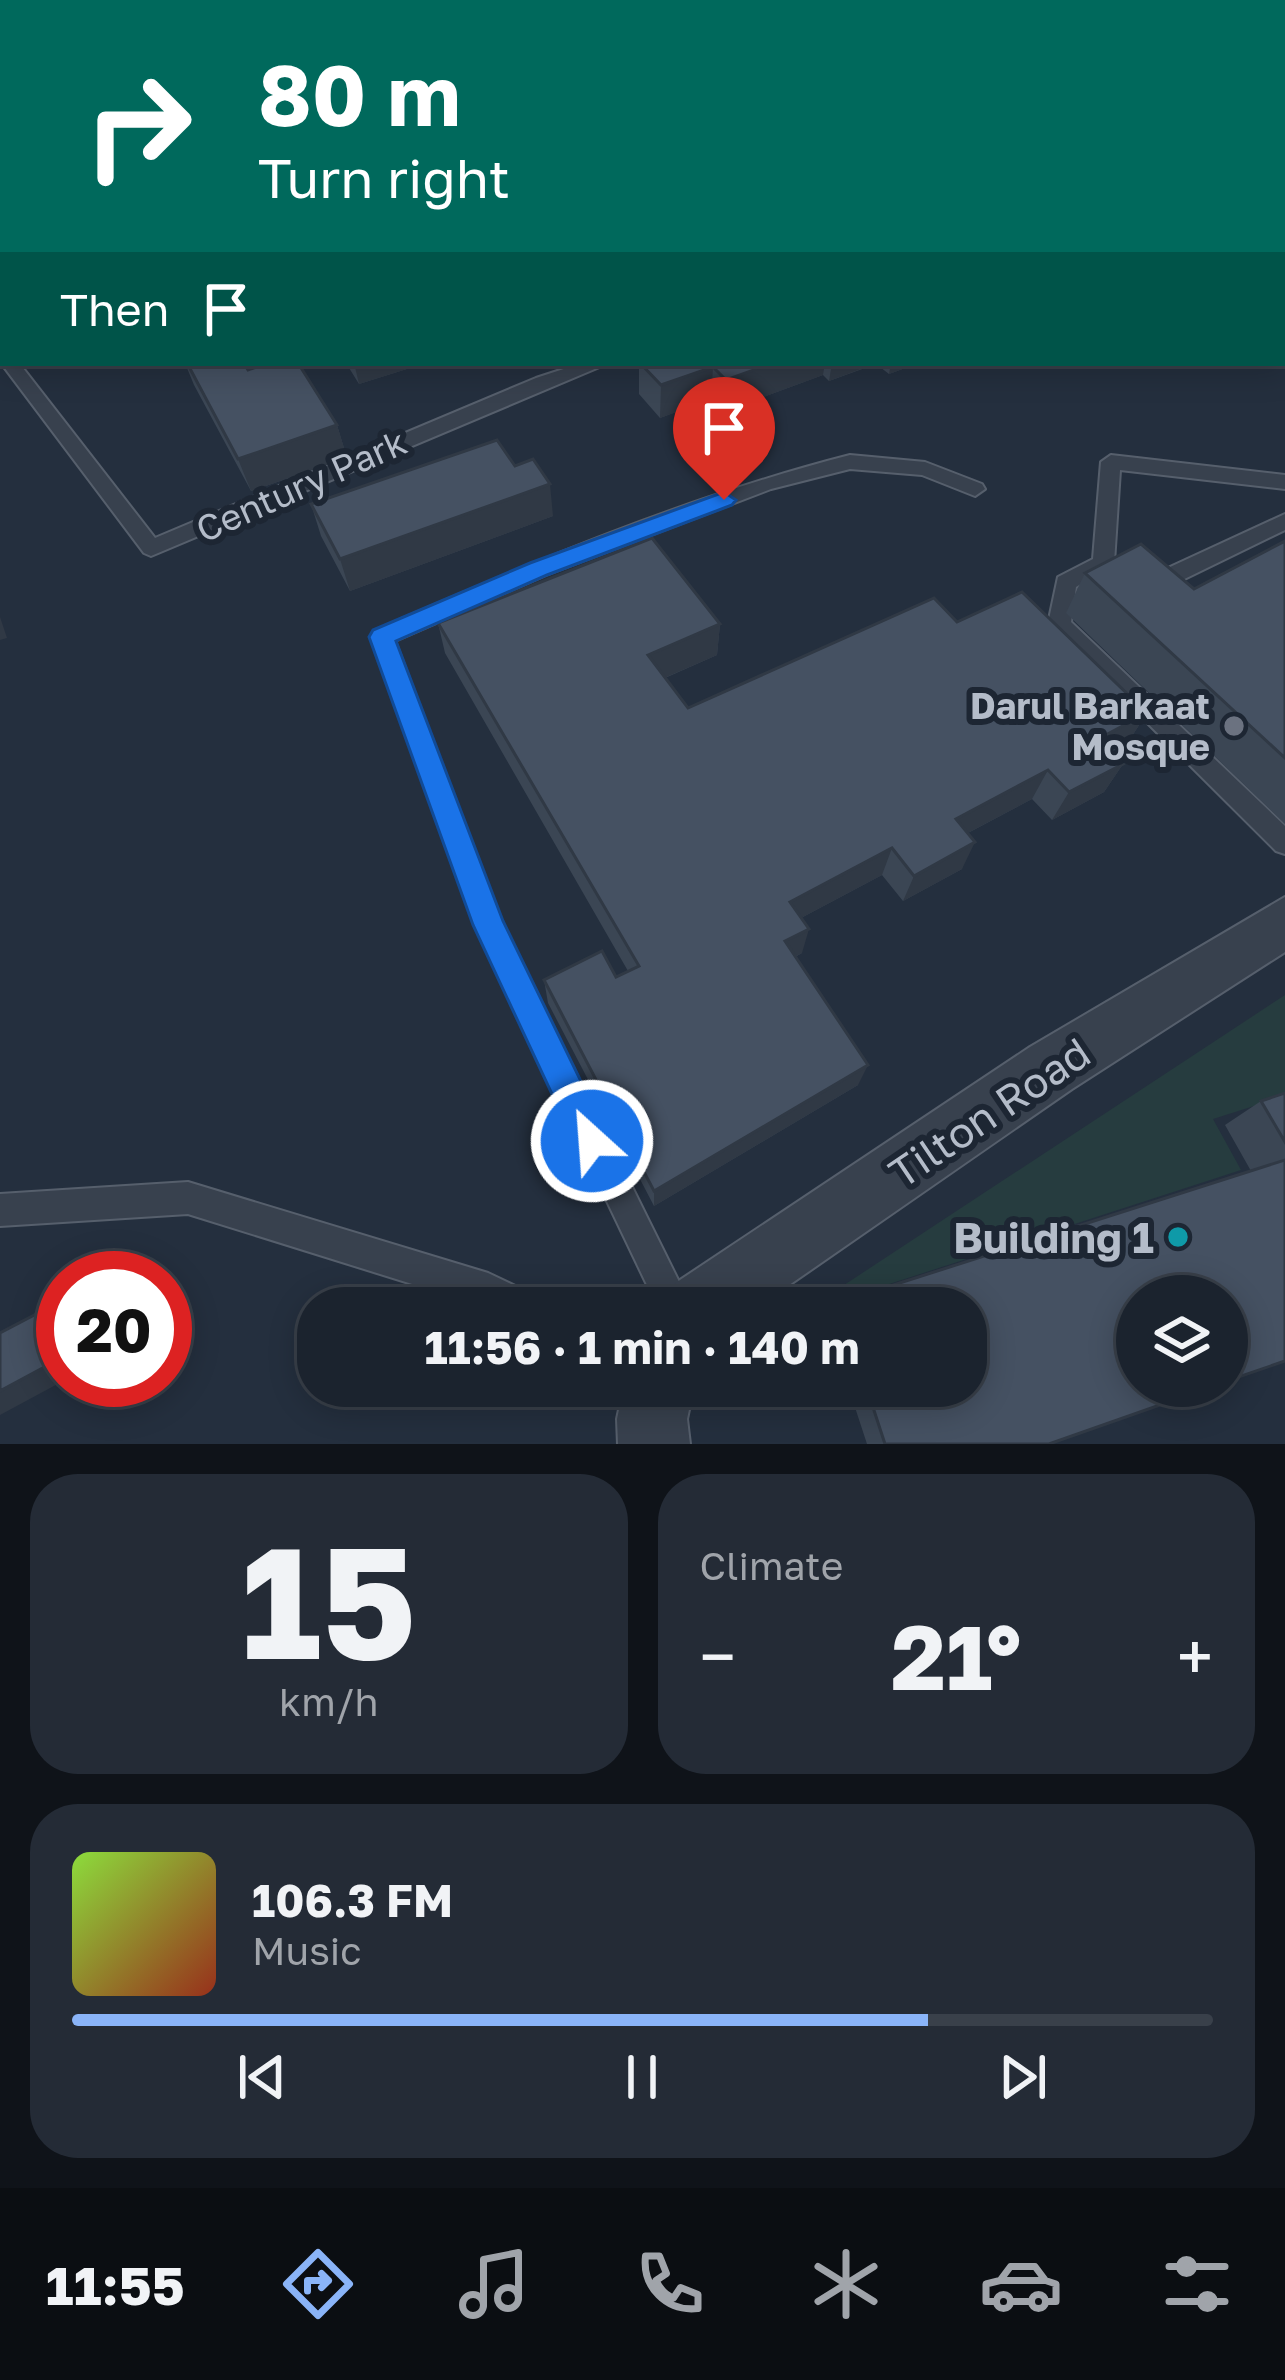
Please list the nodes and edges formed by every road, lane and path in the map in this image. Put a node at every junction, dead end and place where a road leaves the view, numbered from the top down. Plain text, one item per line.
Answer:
1 (12, 366) edge
2 (590, 366) edge
3 (1285, 482) edge
4 (975, 489) dead end
5 (1285, 521) edge
6 (1103, 563) junction
7 (1285, 843) edge
8 (1285, 922) edge
9 (0, 1210) edge
10 (478, 1287) edge
11 (665, 1287) edge
12 (729, 1287) edge
13 (655, 1407) edge
14 (654, 1444) edge

1 - 2 lane, Century Park
3 - 6 lane
4 - 11 lane
5 - 6 lane
6 - 7 lane
8 - 12 street, Tilton Road
9 - 10 lane
13 - 14 street

